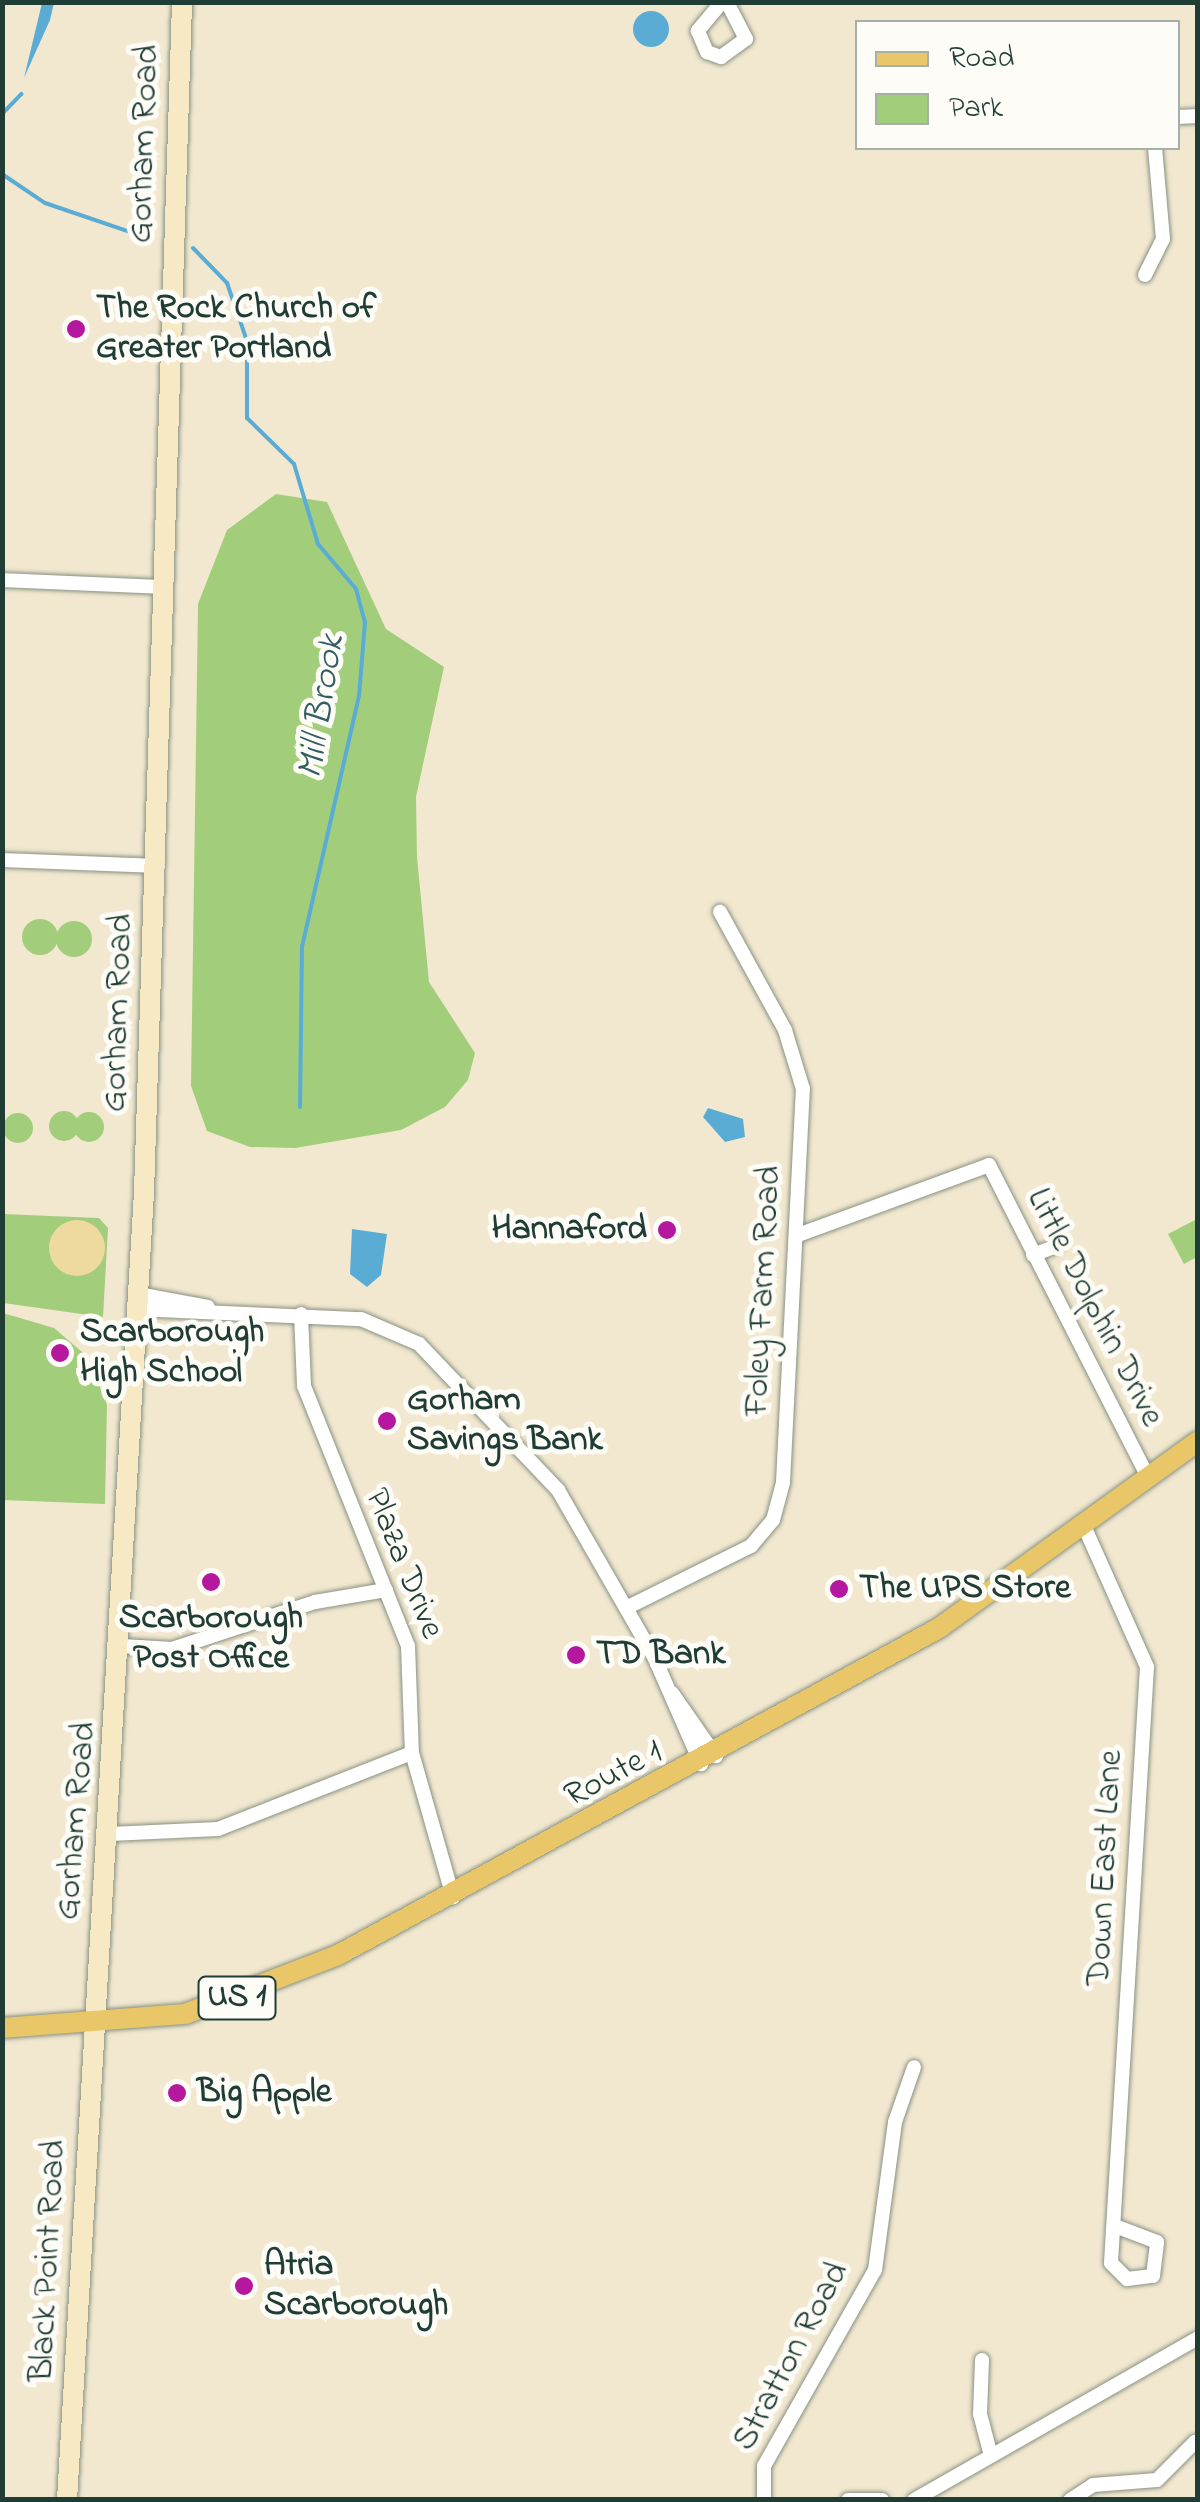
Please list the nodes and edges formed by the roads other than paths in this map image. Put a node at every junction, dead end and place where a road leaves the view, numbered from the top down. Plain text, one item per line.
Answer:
1 (182, 2) edge
2 (1155, 150) edge
3 (1145, 275) dead end
4 (2, 580) edge
5 (164, 587) junction
6 (2, 860) edge
7 (158, 866) junction
8 (720, 912) dead end
9 (798, 1235) junction
10 (1056, 1246) dead end
11 (1032, 1256) junction
12 (138, 1302) junction
13 (301, 1314) junction
14 (1198, 1440) edge
15 (1148, 1477) junction
16 (1084, 1526) junction
17 (386, 1590) junction
18 (626, 1608) junction
19 (122, 1646) junction
20 (412, 1753) junction
21 (709, 1761) junction
22 (110, 1834) junction
23 (452, 1897) junction
24 (93, 2025) junction
25 (2, 2028) edge
26 (914, 2067) dead end
27 (1116, 2226) dead end
28 (1198, 2338) edge
29 (982, 2360) dead end
30 (1196, 2439) edge
31 (991, 2456) junction
32 (1198, 2460) edge
33 (67, 2500) edge
34 (764, 2500) edge
35 (848, 2500) edge
36 (882, 2500) edge
37 (914, 2500) edge
38 (1070, 2500) edge

1 - 5 main road, Gorham Road
2 - 3 street
4 - 5 street
5 - 7 main road, Gorham Road
6 - 7 street
7 - 12 main road, Gorham Road
8 - 9 street, Foley Farm Road
9 - 11 street, Little Dolphin Drive
9 - 18 street, Foley Farm Road
10 - 11 street
11 - 15 street, Little Dolphin Drive
12 - 13 street
12 - 19 main road, Gorham Road
13 - 17 street, Plaza Drive
13 - 18 street
14 - 15 main road, Route 1 / US 1
15 - 16 main road, Route 1 / US 1
16 - 21 main road, Route 1 / US 1
16 - 27 street, Down East Lane
17 - 19 street
17 - 20 street, Plaza Drive
18 - 21 street
19 - 22 main road, Gorham Road
20 - 22 street
20 - 23 street, Plaza Drive
21 - 23 main road, Route 1 / US 1
22 - 24 main road, Gorham Road
23 - 24 main road, Route 1 / US 1
24 - 25 main road, Route 1 / US 1
24 - 33 main road, Black Point Road
26 - 34 street, Stratton Road
28 - 31 street
29 - 31 street
30 - 32 street
30 - 38 street
31 - 37 street
35 - 36 street

